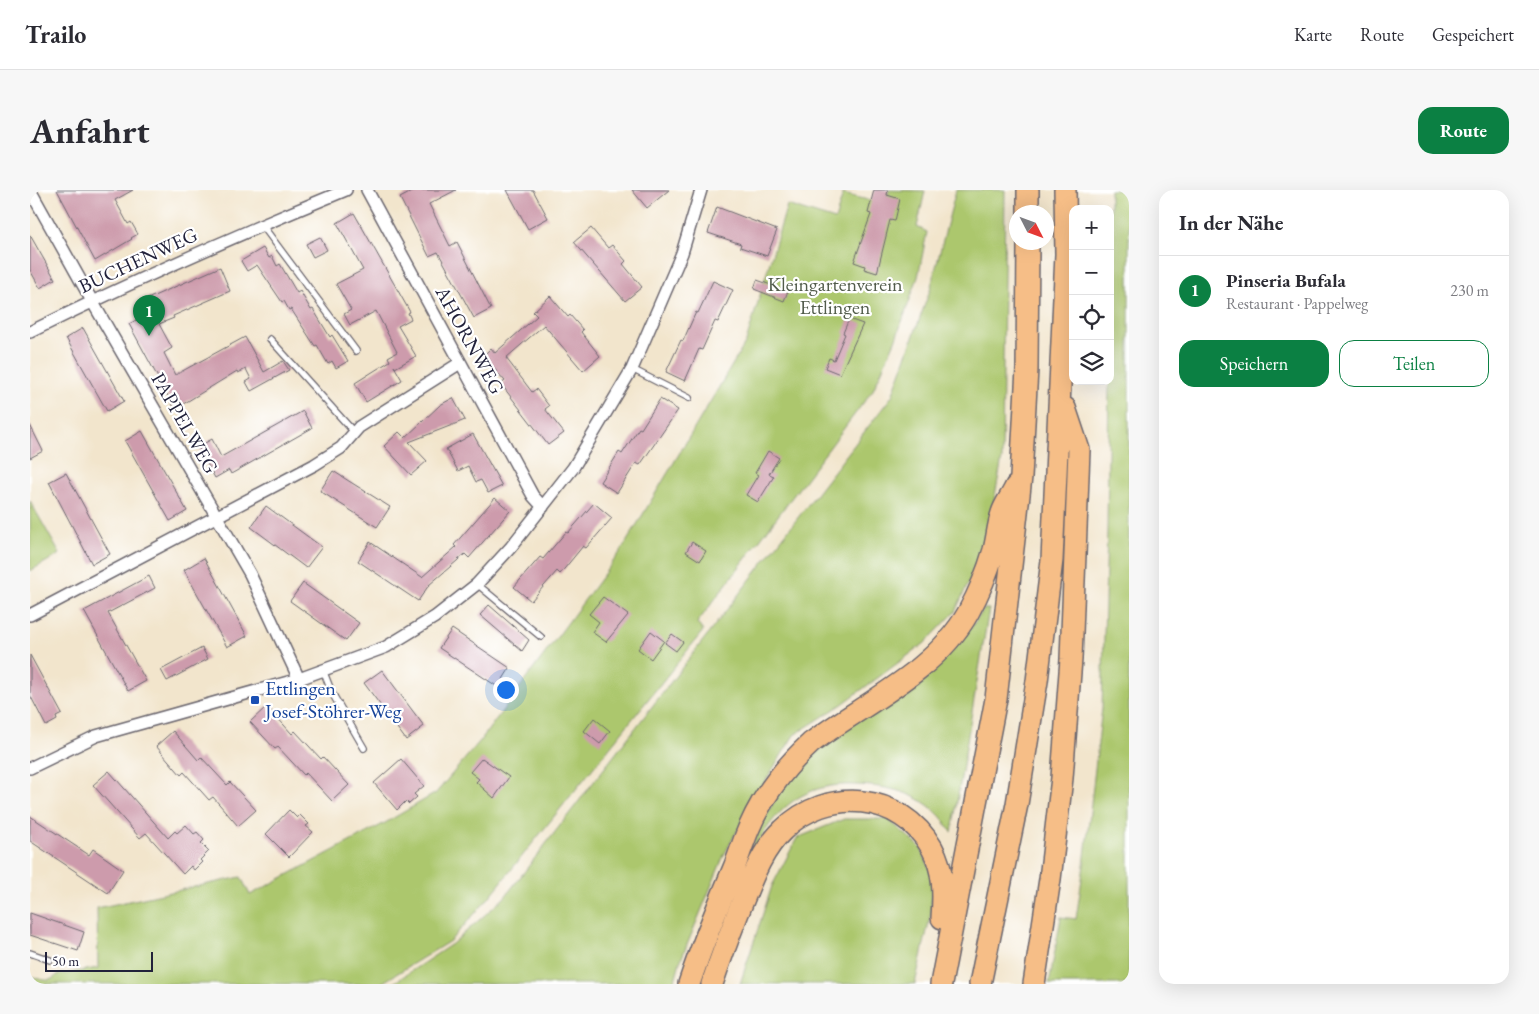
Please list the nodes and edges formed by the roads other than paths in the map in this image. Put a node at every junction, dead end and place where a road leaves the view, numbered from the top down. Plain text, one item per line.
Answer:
1 (30, 190) edge
2 (346, 190) edge
3 (367, 190) edge
4 (702, 190) edge
5 (1028, 190) edge
6 (1065, 190) edge
7 (1028, 205) edge
8 (262, 224) junction
9 (1028, 250) edge
10 (92, 301) junction
11 (30, 332) edge
12 (270, 339) dead end
13 (356, 351) dead end
14 (460, 363) junction
15 (632, 369) junction
16 (1060, 396) junction
17 (689, 398) dead end
18 (354, 432) junction
19 (1022, 477) junction
20 (543, 507) junction
21 (218, 516) junction
22 (477, 584) junction
23 (30, 615) edge
24 (541, 637) dead end
25 (323, 670) junction
26 (299, 678) junction
27 (364, 748) dead end
28 (30, 768) edge
29 (30, 953) edge
30 (50, 960) dead end
31 (689, 984) edge
32 (712, 984) edge
33 (940, 984) edge
34 (980, 984) edge
35 (1034, 984) edge

1 - 10 street, PAPPELWEG
2 - 8 street, BUCHENWEG
3 - 14 street, AHORNWEG
4 - 15 street
5 - 7 highway
6 - 16 highway
8 - 10 street, BUCHENWEG
8 - 13 lane
9 - 19 highway
10 - 11 street, BUCHENWEG
10 - 21 street, PAPPELWEG
12 - 18 lane
14 - 18 street
14 - 20 street, AHORNWEG
15 - 17 lane
15 - 20 street
16 - 34 highway
16 - 35 highway
18 - 21 street
19 - 31 highway
19 - 33 highway
20 - 22 street
21 - 23 street
21 - 26 street, PAPPELWEG
22 - 24 lane
22 - 25 street
25 - 26 street
25 - 27 lane
26 - 28 street
29 - 30 lane
32 - 33 highway

